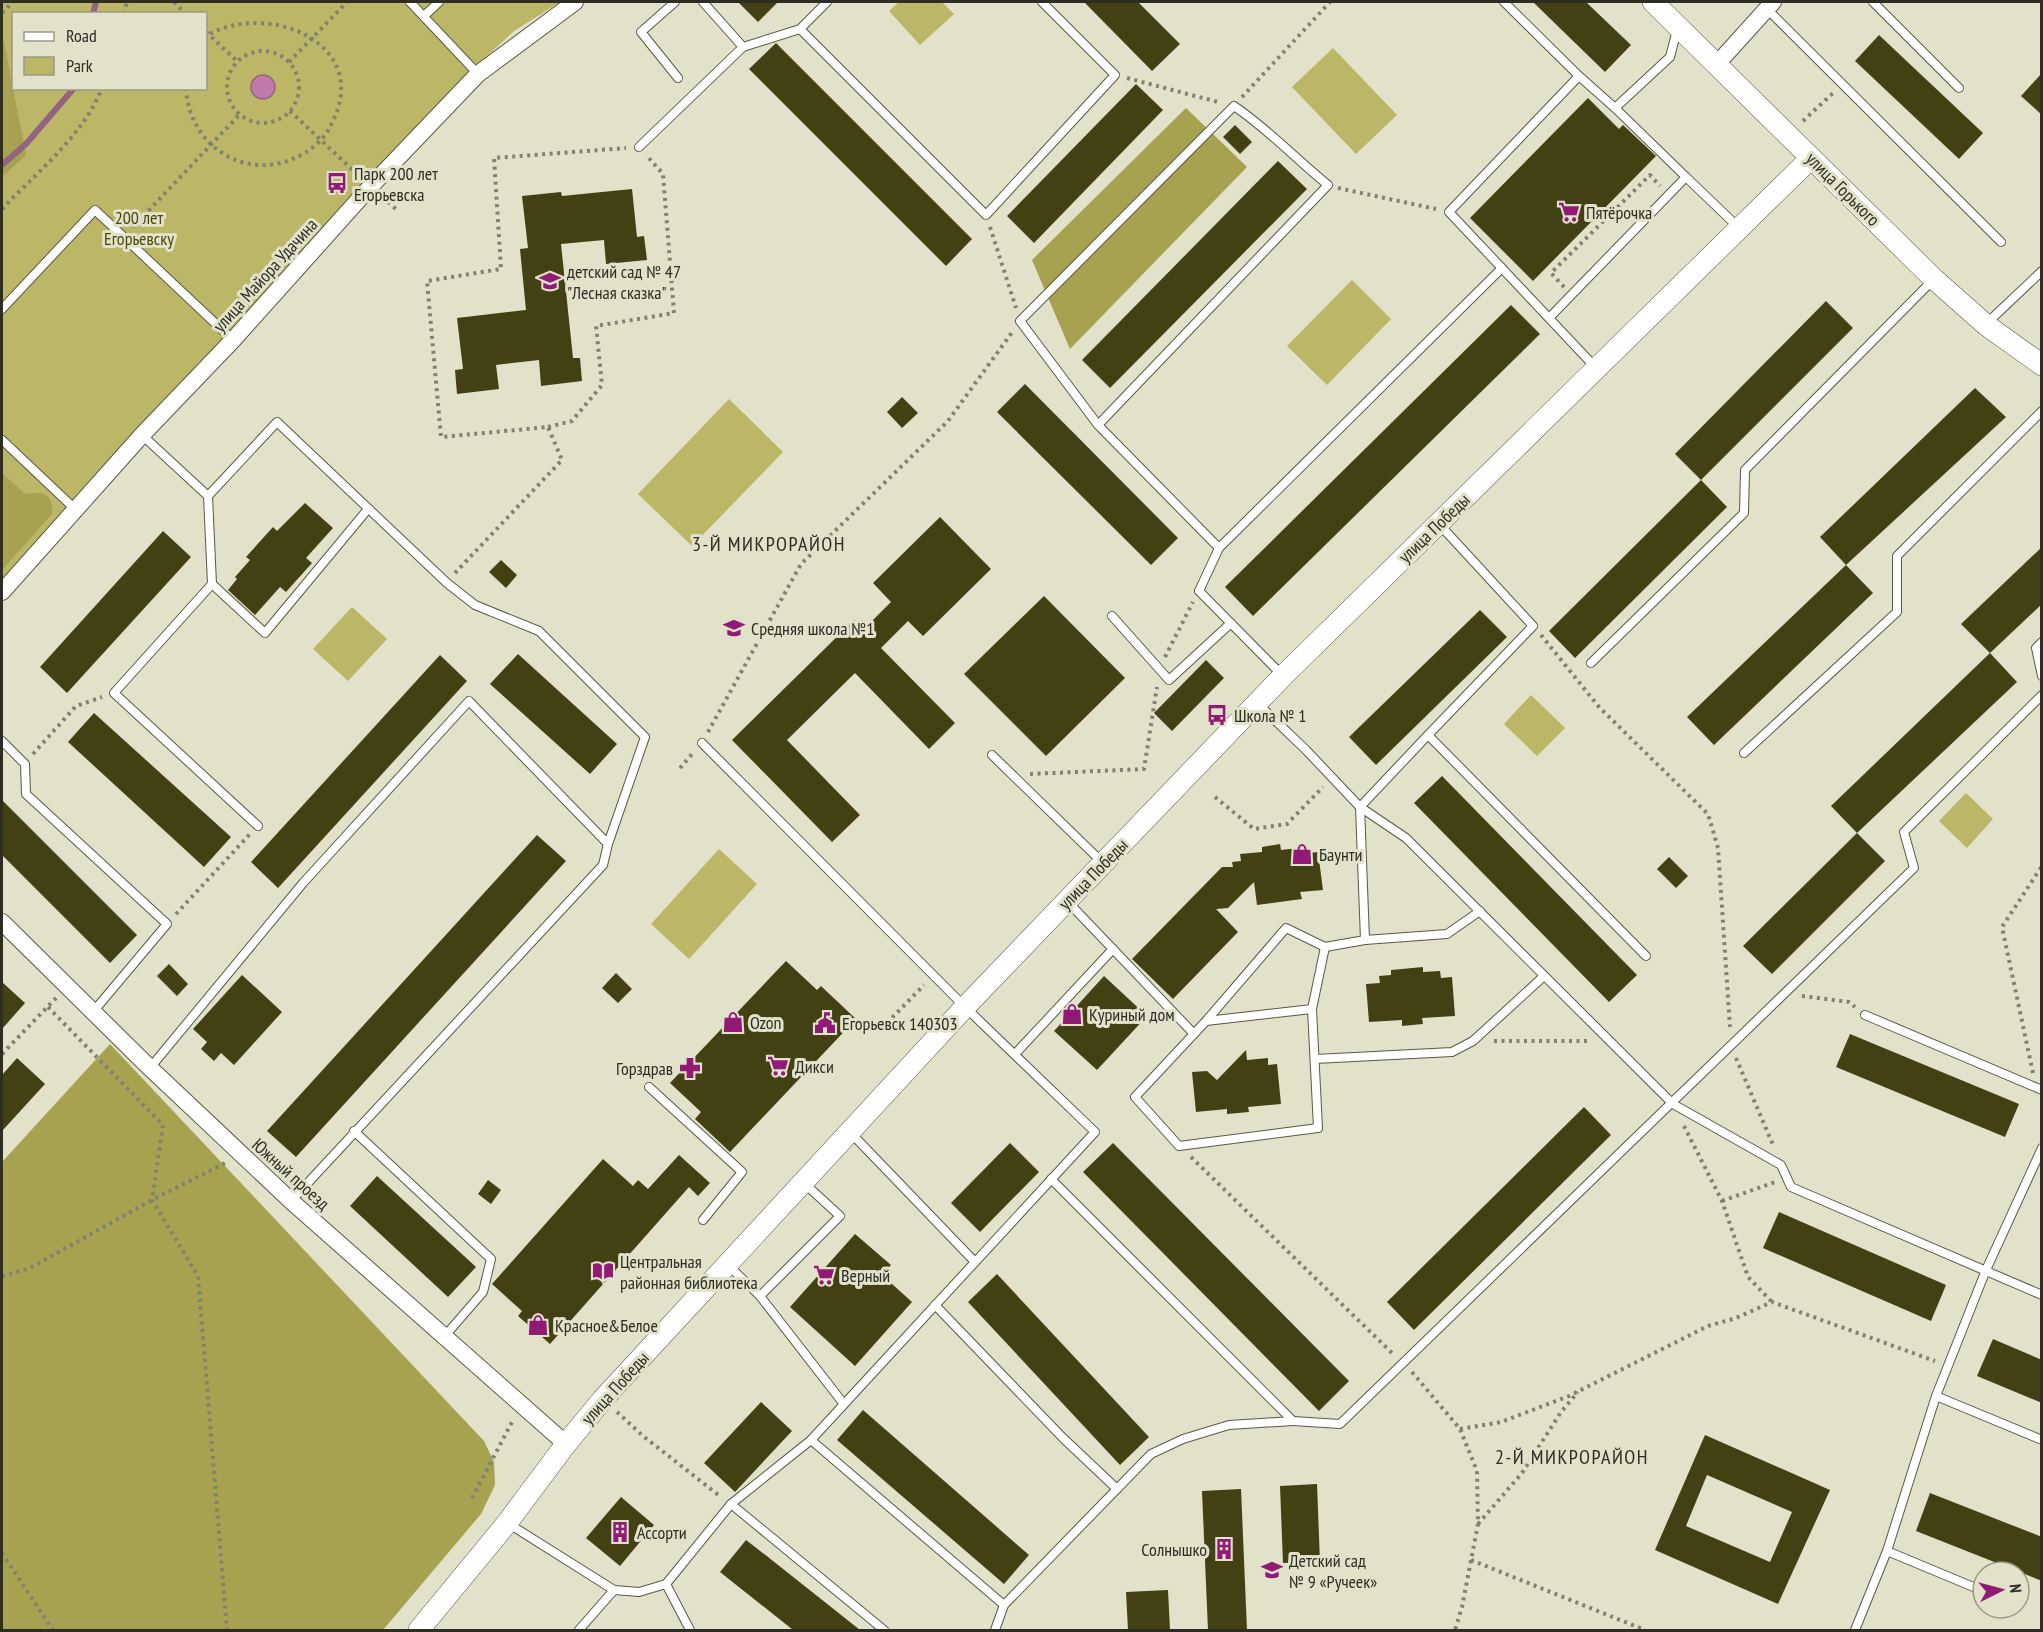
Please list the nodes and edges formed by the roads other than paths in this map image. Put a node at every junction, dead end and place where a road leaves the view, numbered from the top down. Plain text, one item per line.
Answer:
1 (410, 2) edge
2 (440, 2) edge
3 (575, 2) edge
4 (675, 2) edge
5 (703, 2) edge
6 (827, 2) edge
7 (1042, 2) edge
8 (1504, 2) edge
9 (1653, 2) edge
10 (1874, 2) edge
11 (1769, 5) edge
12 (424, 16) junction
13 (1678, 26) junction
14 (800, 29) junction
15 (743, 47) junction
16 (1717, 64) junction
17 (478, 74) junction
18 (1579, 76) junction
19 (678, 78) dead end
20 (1959, 88) dead end
21 (1615, 108) junction
22 (639, 147) road end
23 (1812, 158) junction
24 (1686, 177) junction
25 (1739, 229) junction
26 (2001, 242) dead end
27 (1502, 268) junction
28 (2042, 271) edge
29 (1934, 279) junction
30 (2, 309) edge
31 (1549, 318) junction
32 (1986, 325) junction
33 (233, 340) junction
34 (2042, 365) edge
35 (1597, 368) junction
36 (2042, 411) edge
37 (1098, 425) junction
38 (142, 435) junction
39 (2, 440) edge
40 (208, 496) junction
41 (368, 509) junction
42 (76, 510) junction
43 (1439, 523) junction
44 (1219, 548) junction
45 (212, 584) junction
46 (2, 592) edge
47 (1112, 616) dead end
48 (1231, 623) junction
49 (2042, 642) edge
50 (1591, 663) dead end
51 (1283, 676) junction
52 (2042, 676) edge
53 (2042, 695) edge
54 (1257, 703) junction
55 (1428, 735) junction
56 (2, 741) edge
57 (702, 743) road end
58 (1744, 753) dead end
59 (992, 755) dead end
60 (1359, 807) junction
61 (258, 826) road end
62 (608, 844) junction
63 (1103, 863) junction
64 (1066, 901) junction
65 (1480, 911) junction
66 (2, 922) edge
67 (1365, 940) junction
68 (1325, 947) junction
69 (1113, 949) junction
70 (1646, 956) dead end
71 (1544, 976) junction
72 (965, 1007) junction
73 (1312, 1009) junction
74 (93, 1012) junction
75 (1865, 1015) road end
76 (1206, 1021) junction
77 (1194, 1034) junction
78 (1015, 1054) junction
79 (1315, 1059) junction
80 (150, 1068) junction
81 (650, 1087) dead end
82 (2039, 1089) edge
83 (1673, 1104) junction
84 (354, 1131) junction
85 (850, 1132) junction
86 (2042, 1148) edge
87 (1051, 1179) junction
88 (803, 1182) junction
89 (291, 1201) junction
90 (703, 1220) dead end
91 (975, 1262) junction
92 (727, 1264) junction
93 (1986, 1270) junction
94 (2042, 1295) edge
95 (760, 1296) junction
96 (935, 1305) junction
97 (444, 1337) junction
98 (1936, 1396) junction
99 (843, 1403) junction
100 (1293, 1421) junction
101 (811, 1440) junction
102 (2042, 1440) edge
103 (566, 1444) junction
104 (1117, 1489) junction
105 (731, 1504) junction
106 (507, 1523) junction
107 (1887, 1551) junction
108 (666, 1584) junction
109 (1971, 1586) edge
110 (614, 1590) junction
111 (1004, 1605) junction
112 (419, 1630) edge
113 (579, 1630) edge
114 (690, 1630) edge
115 (884, 1630) edge
116 (995, 1630) edge
117 (1855, 1630) edge

1 - 12 lane
2 - 12 lane
3 - 17 street, улица Майора Удачина
4 - 19 lane
5 - 15 lane
6 - 14 lane
7 - 14 lane
8 - 18 lane
9 - 13 street, улица Горького
10 - 20 lane
11 - 16 street
11 - 26 lane
12 - 17 lane
13 - 16 street, улица Горького
13 - 21 lane
14 - 15 lane
15 - 22 lane
16 - 23 street, улица Горького
17 - 33 street, улица Майора Удачина
18 - 21 lane
18 - 27 lane
21 - 24 lane
23 - 25 street, улица Победы
23 - 29 street, улица Горького
24 - 25 lane
24 - 31 lane
25 - 35 street, улица Победы
27 - 31 lane
27 - 44 lane
28 - 32 lane
29 - 32 street, улица Горького
29 - 50 lane
30 - 33 lane
31 - 35 lane
32 - 34 street, улица Горького
33 - 38 street, улица Майора Удачина
35 - 43 street, улица Победы
36 - 58 lane
37 - 37 lane
37 - 44 lane
38 - 40 lane
38 - 42 street, улица Майора Удачина
39 - 42 lane
40 - 41 lane
40 - 45 lane
41 - 45 lane
41 - 62 lane
42 - 46 street, улица Майора Удачина
43 - 51 street, улица Победы
43 - 55 lane
44 - 48 lane
45 - 61 lane
47 - 48 lane
48 - 51 lane
49 - 52 lane
51 - 54 street, улица Победы
53 - 83 lane
54 - 60 lane
54 - 63 street, улица Победы
55 - 60 lane
55 - 70 lane
56 - 74 lane
57 - 72 lane
59 - 63 lane
60 - 65 lane
60 - 67 lane
62 - 80 lane
62 - 84 lane
63 - 64 street, улица Победы
64 - 69 lane
64 - 72 street, улица Победы
65 - 67 lane
65 - 71 lane
66 - 74 street, Южный проезд
67 - 68 lane
68 - 73 lane
68 - 76 lane
69 - 77 lane
69 - 78 lane
71 - 79 lane
71 - 83 lane
72 - 78 lane
72 - 85 street, улица Победы
73 - 76 lane
73 - 79 lane
74 - 80 street, Южный проезд
75 - 82 lane
76 - 77 lane
77 - 79 lane
78 - 87 lane
80 - 89 street, Южный проезд
81 - 90 lane
83 - 93 lane
83 - 100 lane
84 - 89 lane
84 - 97 lane
85 - 88 street, улица Победы
85 - 91 lane
86 - 93 lane
87 - 91 lane
87 - 100 lane
88 - 92 street, улица Победы
88 - 95 lane
89 - 97 street, Южный проезд
91 - 96 lane
92 - 95 lane
92 - 103 street, улица Победы
93 - 94 lane
93 - 98 lane
95 - 99 lane
96 - 99 lane
96 - 104 lane
97 - 103 street, Южный проезд
98 - 102 lane
98 - 107 lane
99 - 101 lane
100 - 104 lane
101 - 105 lane
101 - 111 lane
103 - 106 street, улица Победы
104 - 111 lane
105 - 108 lane
105 - 115 lane
106 - 110 lane
106 - 112 street, улица Победы
107 - 109 lane
107 - 117 lane
108 - 110 lane
108 - 114 lane
110 - 113 lane
111 - 116 lane

